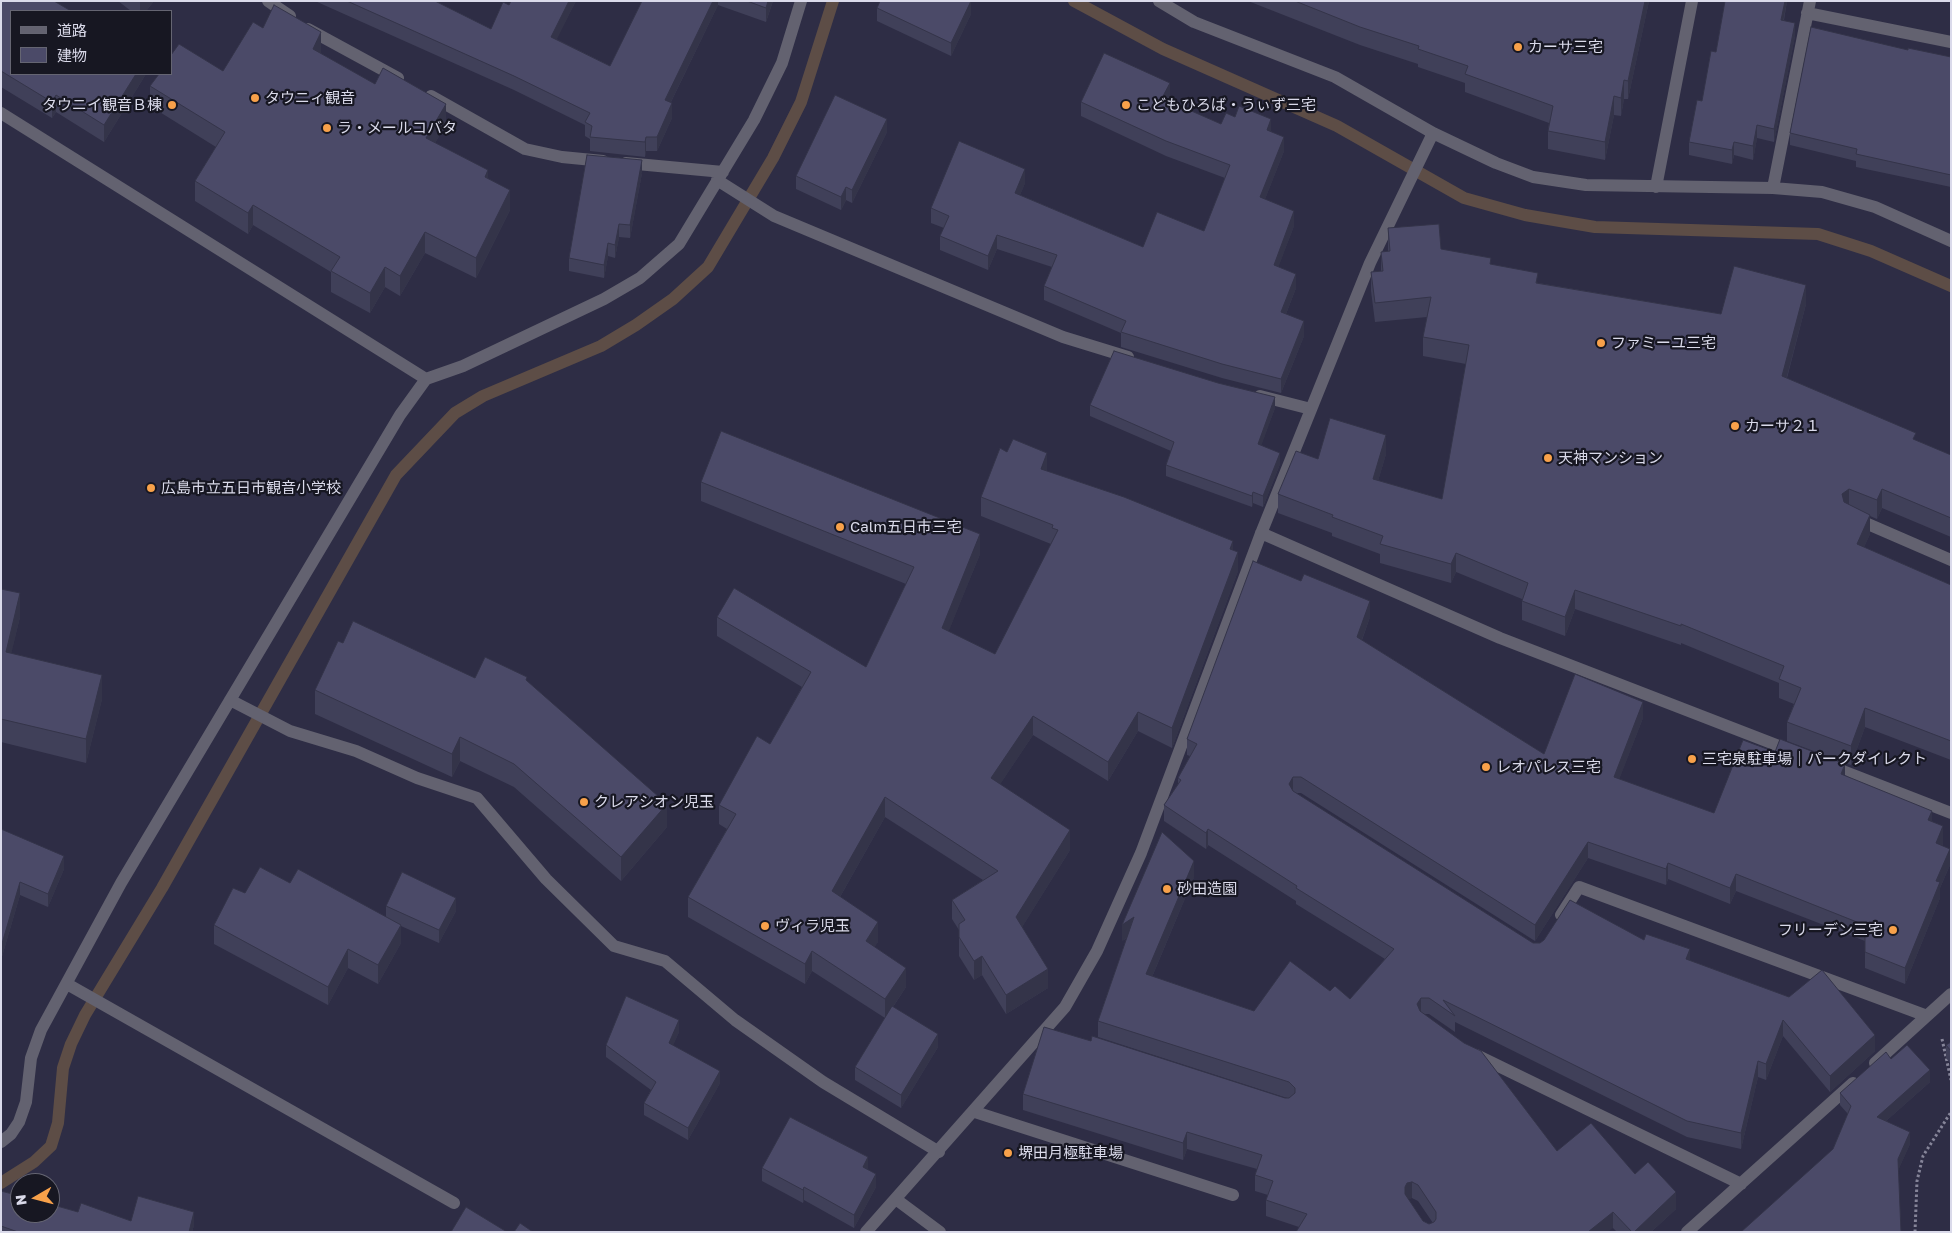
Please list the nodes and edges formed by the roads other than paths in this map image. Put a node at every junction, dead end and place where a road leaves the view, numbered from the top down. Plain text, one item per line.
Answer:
1 (268, 1) edge
2 (801, 1) edge
3 (1158, 1) edge
4 (1692, 1) edge
5 (1809, 7) edge
6 (1951, 42) edge
7 (1, 114) edge
8 (1433, 133) junction
9 (720, 176) junction
10 (1656, 187) junction
11 (1774, 188) junction
12 (1951, 241) edge
13 (1137, 360) edge
14 (426, 378) junction
15 (1248, 393) edge
16 (1311, 408) junction
17 (1850, 516) edge
18 (1262, 533) junction
19 (1951, 560) edge
20 (230, 700) junction
21 (1802, 755) edge
22 (1821, 762) edge
23 (1951, 813) edge
24 (1553, 928) edge
25 (67, 984) junction
26 (1951, 994) edge
27 (1931, 1012) junction
28 (1462, 1047) edge
29 (974, 1112) junction
30 (1, 1142) edge
31 (939, 1152) junction
32 (1741, 1184) junction
33 (1233, 1195) dead end
34 (897, 1200) junction
35 (454, 1203) dead end
36 (866, 1232) edge
37 (940, 1232) edge
38 (1687, 1232) edge

1 - 9 street
2 - 9 street
3 - 8 street
4 - 10 street
5 - 6 street
5 - 11 street
7 - 14 street
8 - 10 street
8 - 16 street
9 - 13 street
9 - 14 street
10 - 11 street
11 - 12 street
14 - 20 street
15 - 16 street
16 - 18 street
17 - 19 street
18 - 21 street
18 - 29 street
20 - 25 street
20 - 31 street
22 - 23 street
24 - 27 street
25 - 30 street
25 - 35 street
26 - 27 street
27 - 32 street
28 - 32 street
29 - 31 street
29 - 33 street
31 - 34 street
32 - 38 street
34 - 36 street
34 - 37 street

